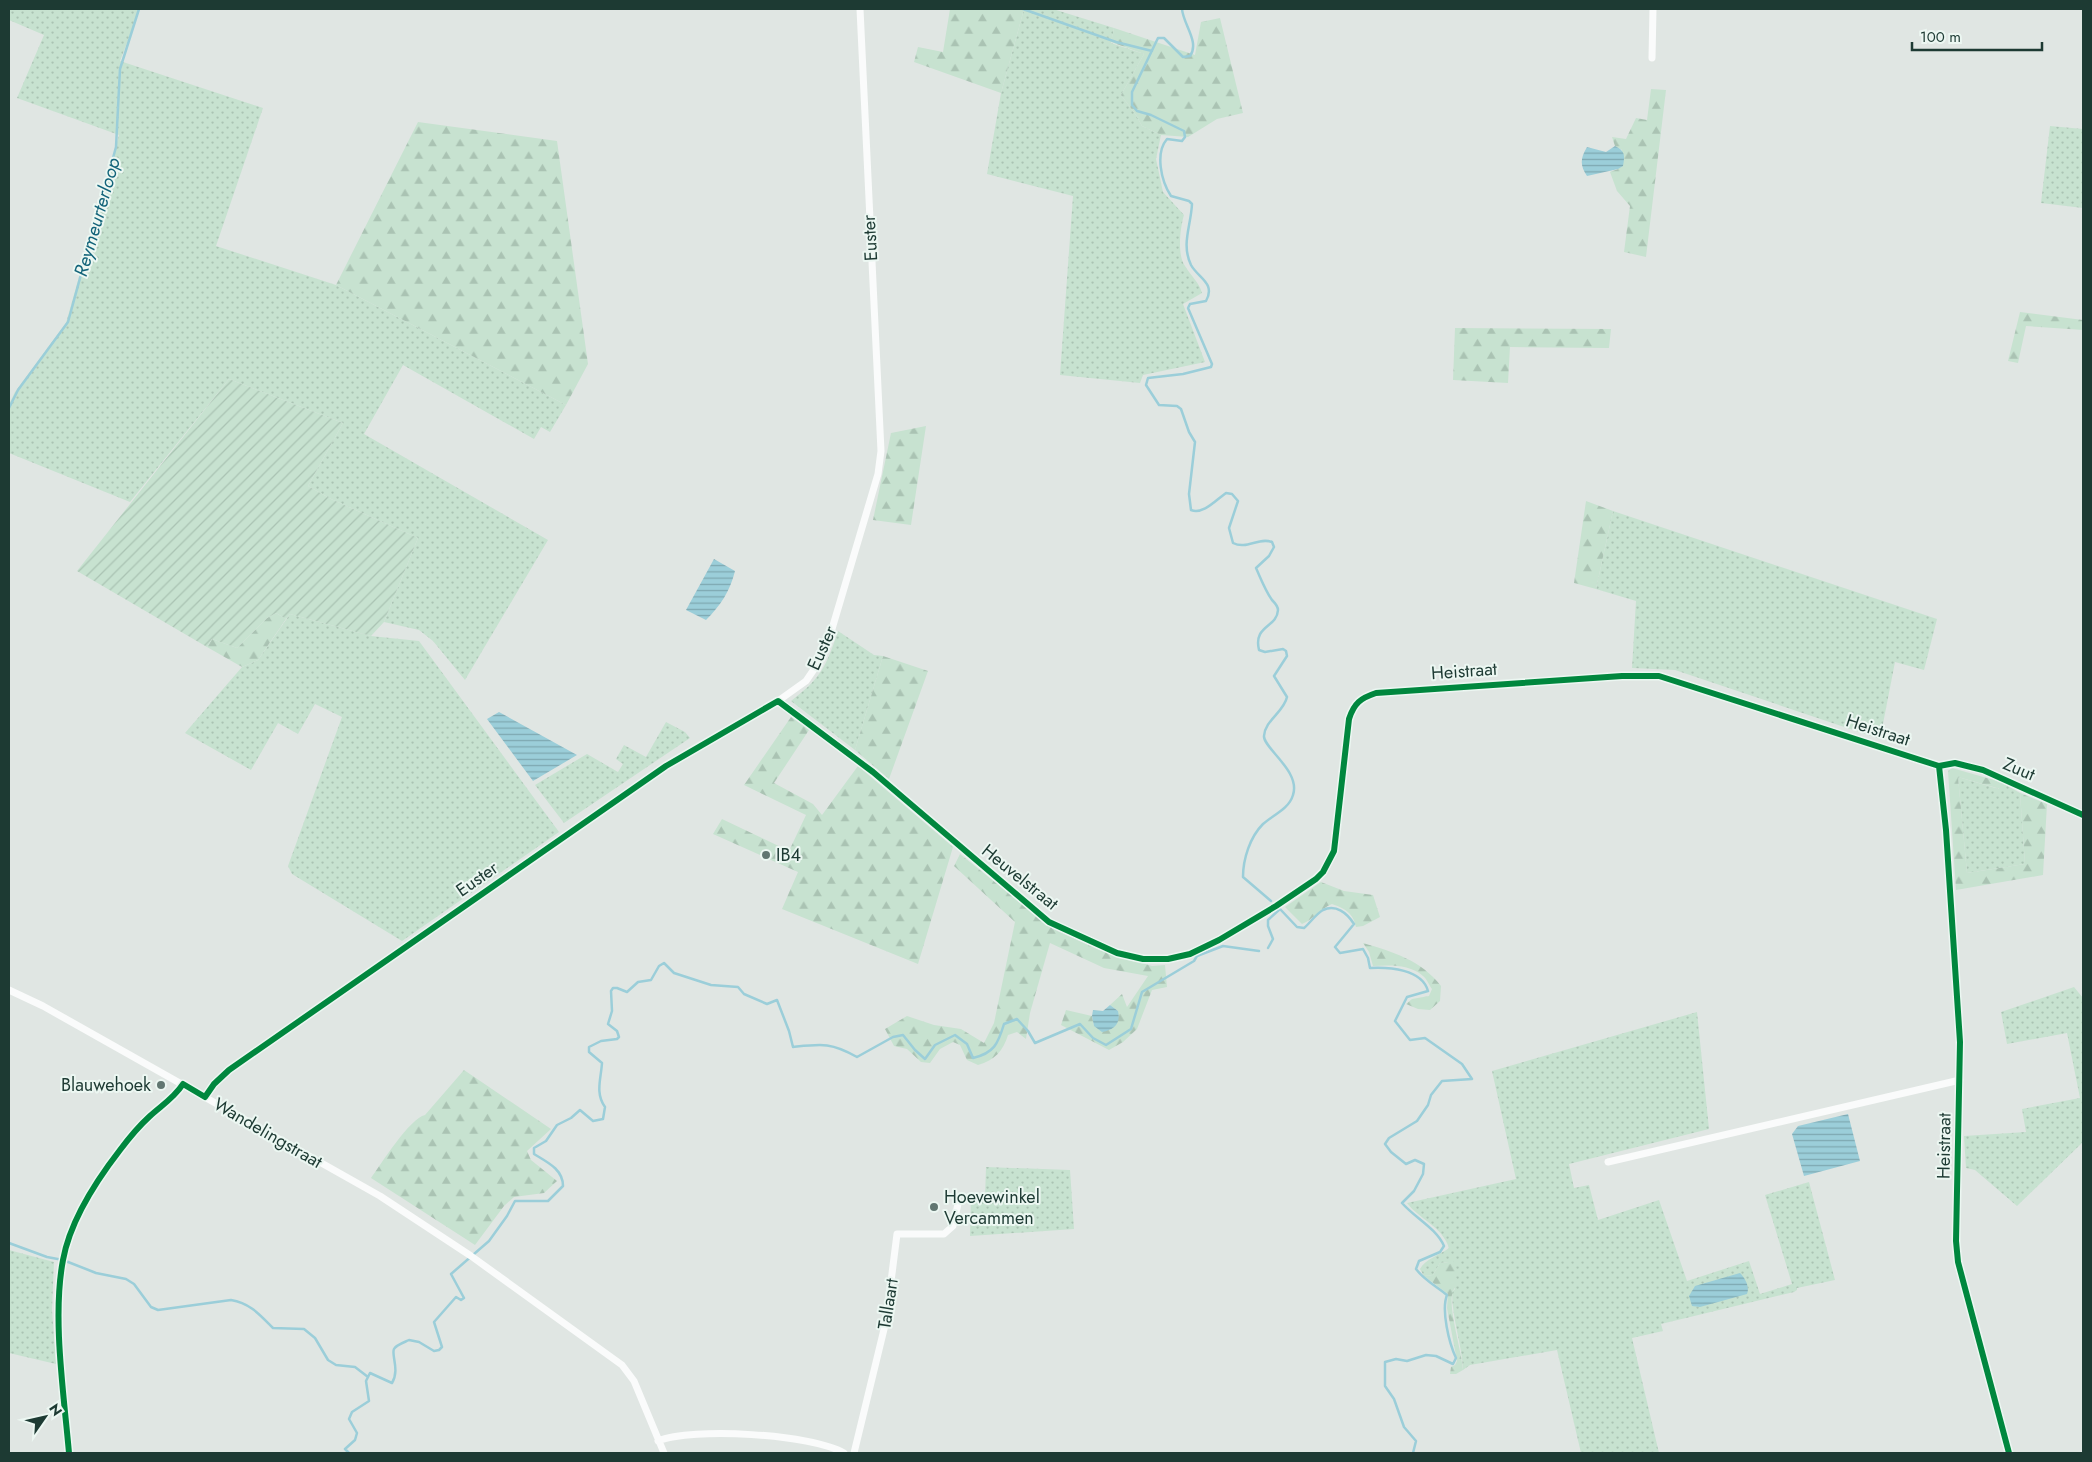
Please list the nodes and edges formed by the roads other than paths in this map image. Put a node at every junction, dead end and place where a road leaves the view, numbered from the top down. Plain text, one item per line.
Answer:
1 (860, 9) edge
2 (1654, 9) edge
3 (1652, 58) dead end
4 (778, 701) junction
5 (1939, 766) junction
6 (2083, 815) edge
7 (1276, 906) joint
8 (9, 990) edge
9 (1960, 1080) junction
10 (183, 1084) junction
11 (204, 1097) junction
12 (1608, 1162) dead end
13 (958, 1204) dead end
14 (658, 1440) junction
15 (69, 1453) edge
16 (664, 1453) edge
17 (844, 1453) edge
18 (854, 1453) edge
19 (2008, 1453) edge

1 - 4 street, Euster
2 - 3 street
4 - 7 street, Heuvelstraat
4 - 11 street, Euster
5 - 6 street, Zuut
5 - 7 street, Heistraat
5 - 9 street, Heistraat
8 - 10 street, Wandelingstraat
9 - 12 street
9 - 19 street, Heistraat
10 - 11 street, Wandelingstraat
10 - 15 street
11 - 14 street, Wandelingstraat
13 - 18 street, Tallaart
14 - 16 street
14 - 17 street

